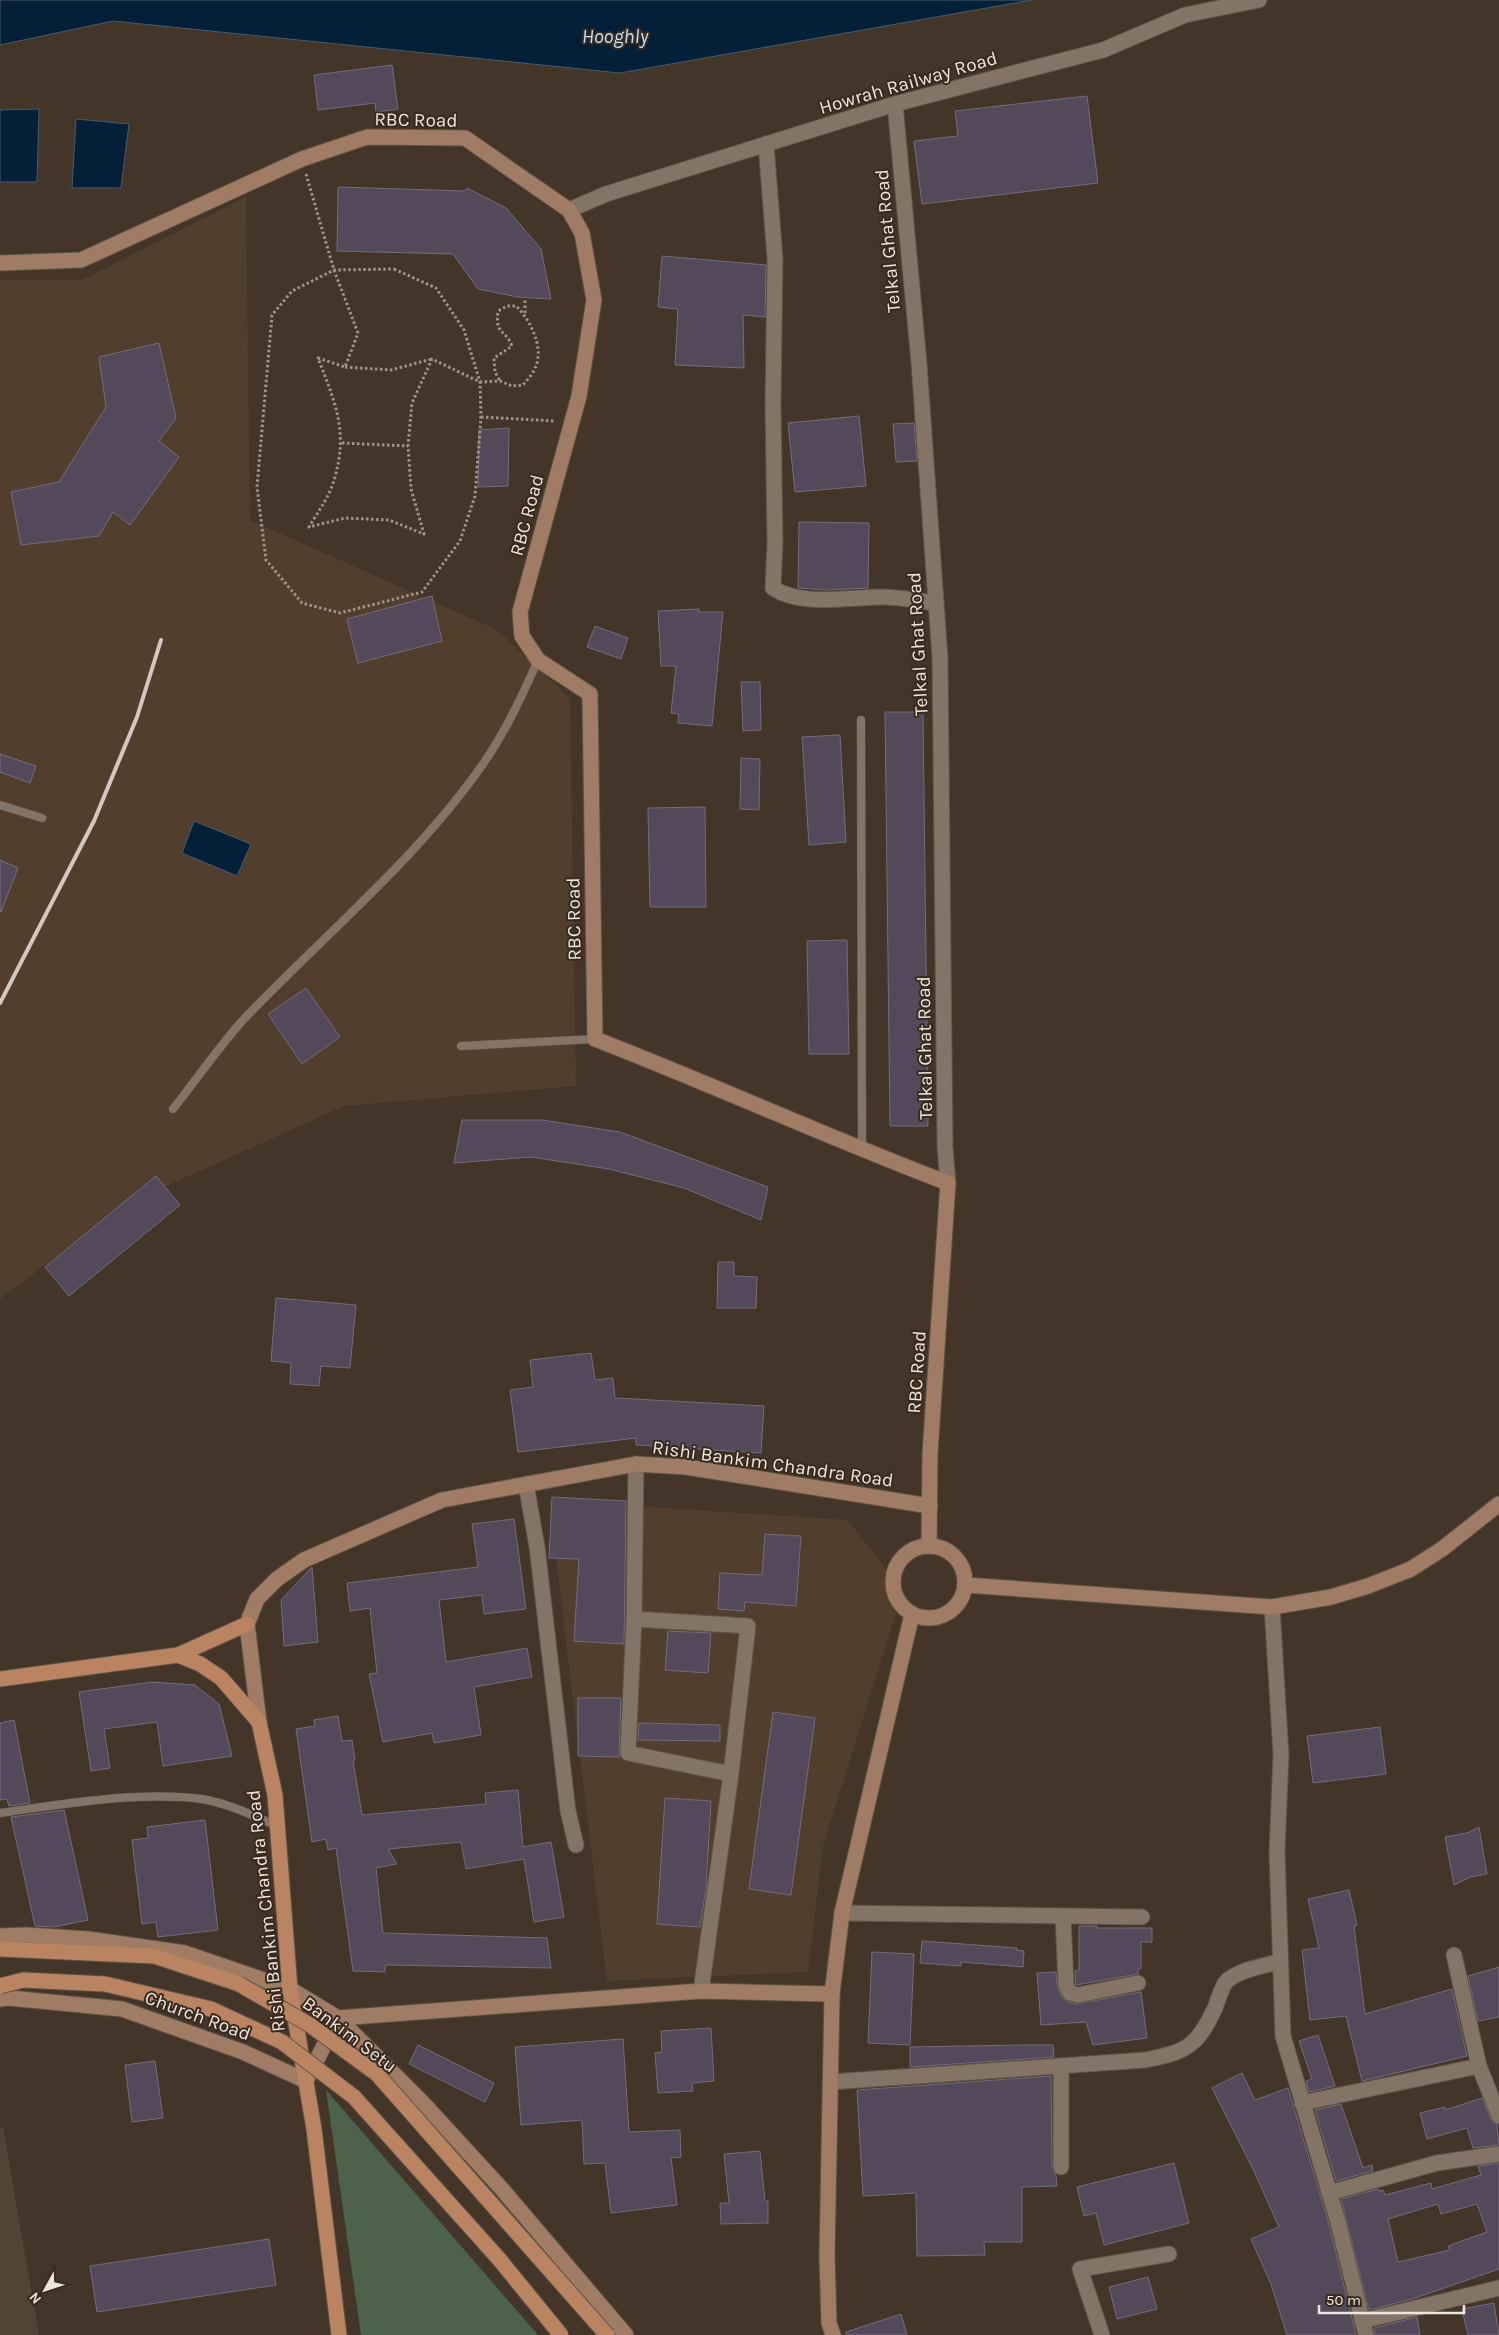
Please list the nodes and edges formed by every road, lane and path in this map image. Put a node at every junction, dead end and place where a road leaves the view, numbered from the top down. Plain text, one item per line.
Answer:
1 (1258, 0) edge
2 (895, 104) junction
3 (766, 144) junction
4 (302, 159) junction
5 (569, 210) junction
6 (0, 263) edge
7 (334, 270) junction
8 (525, 300) dead end
9 (525, 314) junction
10 (432, 359) junction
11 (345, 366) junction
12 (500, 381) junction
13 (480, 382) junction
14 (481, 417) junction
15 (572, 422) junction
16 (342, 443) junction
17 (408, 446) junction
18 (936, 603) junction
19 (538, 660) junction
20 (861, 720) dead end
21 (0, 805) edge
22 (42, 818) dead end
23 (595, 1039) junction
24 (461, 1046) dead end
25 (173, 1109) dead end
26 (862, 1150) junction
27 (948, 1183) junction
28 (636, 1464) junction
29 (526, 1484) junction
30 (1499, 1504) edge
31 (930, 1506) junction
32 (929, 1546) junction
33 (965, 1585) junction
34 (1272, 1607) junction
35 (912, 1614) junction
36 (634, 1619) junction
37 (247, 1624) junction
38 (178, 1654) junction
39 (0, 1679) edge
40 (259, 1722) junction
41 (731, 1774) junction
42 (0, 1813) edge
43 (279, 1827) junction
44 (576, 1845) dead end
45 (842, 1913) junction
46 (1063, 1916) junction
47 (1142, 1917) dead end
48 (0, 1936) edge
49 (0, 1949) edge
50 (1454, 1956) dead end
51 (1279, 1962) junction
52 (1138, 1983) dead end
53 (0, 1986) edge
54 (290, 1989) junction
55 (701, 1992) junction
56 (832, 1994) junction
57 (0, 1999) edge
58 (338, 2018) junction
59 (1061, 2066) junction
60 (1479, 2066) junction
61 (306, 2081) junction
62 (830, 2082) junction
63 (1302, 2103) junction
64 (1499, 2116) edge
65 (1499, 2154) edge
66 (1062, 2167) dead end
67 (1329, 2193) junction
68 (1169, 2254) dead end
69 (1499, 2288) edge
70 (1364, 2328) edge
71 (339, 2335) edge
72 (561, 2335) edge
73 (607, 2335) edge
74 (626, 2335) edge
75 (833, 2335) edge
76 (1102, 2335) edge

1 - 2 street, Howrah Railway Road
2 - 3 street, Howrah Railway Road
2 - 18 street, Telkal Ghat Road
3 - 5 street, Howrah Railway Road
3 - 18 street
4 - 5 main road, RBC Road
4 - 6 main road, RBC Road
4 - 7 path
5 - 15 main road, RBC Road
7 - 11 path
7 - 13 path
7 - 14 path
8 - 9 path
9 - 12 path
9 - 12 path
10 - 11 path
10 - 13 path
10 - 17 path
11 - 16 path
12 - 13 path
13 - 14 path
14 - 15 path
15 - 19 main road, RBC Road
16 - 17 path
16 - 17 path
18 - 27 street, Telkal Ghat Road
19 - 23 main road, RBC Road
19 - 25 lane
20 - 26 lane
21 - 22 lane
23 - 24 lane
23 - 26 main road
26 - 27 main road
27 - 31 main road, RBC Road
28 - 29 main road, Rishi Bankim Chandra Road
28 - 31 main road, Rishi Bankim Chandra Road
28 - 36 street
29 - 37 main road, Rishi Bankim Chandra Road
29 - 44 street
30 - 34 main road
31 - 32 main road, RBC Road
32 - 33 main road
32 - 35 main road
33 - 34 main road
33 - 35 main road
34 - 51 street
35 - 45 main road
36 - 41 street
36 - 41 street
37 - 38 main road
37 - 40 main road, Rishi Bankim Chandra Road
38 - 39 main road
38 - 40 main road, Rishi Bankim Chandra Road
40 - 43 main road, Rishi Bankim Chandra Road
41 - 55 street
42 - 43 lane
43 - 54 main road, Rishi Bankim Chandra Road
45 - 46 street
45 - 56 main road
46 - 47 street
46 - 52 street
48 - 54 main road
49 - 73 main road, Bankim Setu, bridge
50 - 60 street
51 - 59 street
51 - 63 street
53 - 72 main road, bridge
54 - 58 main road
54 - 61 main road, Rishi Bankim Chandra Road
55 - 56 main road
55 - 58 main road
56 - 62 main road
57 - 61 main road, Church Road
58 - 61 main road
58 - 74 main road
59 - 62 street
59 - 66 street
60 - 63 street
60 - 64 street
61 - 71 main road, Rishi Bankim Chandra Road
62 - 75 main road
63 - 67 street
65 - 67 street
67 - 70 street
68 - 76 street
69 - 70 street

